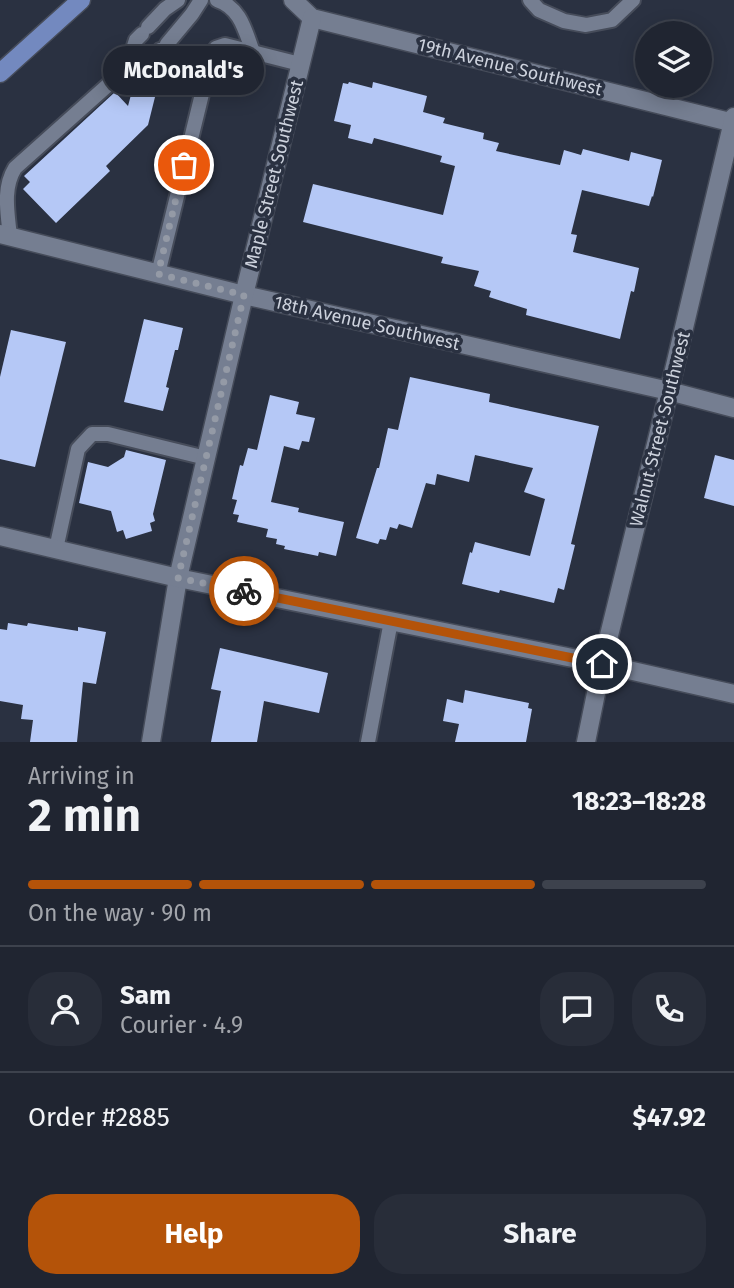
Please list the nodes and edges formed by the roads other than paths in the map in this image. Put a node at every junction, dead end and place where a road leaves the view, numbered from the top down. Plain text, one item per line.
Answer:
1 (81, 0) edge
2 (178, 0) edge
3 (201, 0) edge
4 (217, 0) edge
5 (293, 0) edge
6 (530, 0) edge
7 (634, 0) edge
8 (312, 18) junction
9 (253, 52) junction
10 (300, 64) junction
11 (127, 68) junction
12 (0, 73) edge
13 (734, 121) edge
14 (5, 236) edge
15 (158, 274) junction
16 (244, 295) junction
17 (669, 391) junction
18 (734, 408) edge
19 (206, 458) junction
20 (0, 536) edge
21 (56, 549) junction
22 (178, 578) junction
23 (391, 621) junction
24 (602, 664) junction
25 (734, 694) edge
26 (151, 742) edge
27 (368, 742) edge
28 (586, 742) edge

1 - 12 main road
2 - 11 lane
3 - 11 lane
4 - 9 lane
5 - 8 street, 19th Avenue Southwest
6 - 7 lane
8 - 10 street, Maple Street Southwest
8 - 13 street, 19th Avenue Southwest
9 - 10 lane
9 - 15 lane
10 - 16 street, Maple Street Southwest
11 - 14 lane
13 - 17 street, Walnut Street Southwest
14 - 15 street, 18th Avenue Southwest
15 - 16 street, 18th Avenue Southwest
16 - 17 street, 18th Avenue Southwest
16 - 19 street, Maple Street Southwest
17 - 18 street, 18th Avenue Southwest
17 - 24 street, Walnut Street Southwest
19 - 21 lane
19 - 22 street, Maple Street Southwest
20 - 21 street
21 - 22 street
22 - 23 street
22 - 26 street, Maple Street Southwest
23 - 24 street
23 - 27 lane
24 - 25 street
24 - 28 street, Walnut Street Southwest

